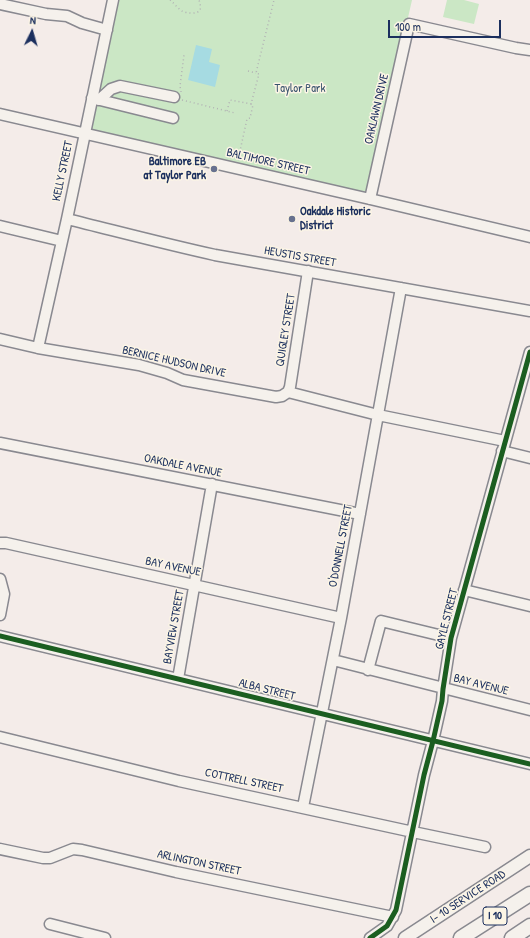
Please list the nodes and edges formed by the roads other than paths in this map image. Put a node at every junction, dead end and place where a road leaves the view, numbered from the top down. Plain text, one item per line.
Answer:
1 (113, 0) edge
2 (0, 4) edge
3 (107, 30) junction
4 (530, 50) edge
5 (179, 97) road end
6 (96, 99) junction
7 (0, 114) edge
8 (173, 118) dead end
9 (85, 134) junction
10 (370, 199) junction
11 (67, 219) junction
12 (0, 226) edge
13 (530, 237) edge
14 (62, 241) junction
15 (308, 272) junction
16 (401, 288) junction
17 (530, 311) edge
18 (0, 339) edge
19 (38, 348) junction
20 (530, 352) edge
21 (288, 392) junction
22 (378, 415) junction
23 (505, 441) junction
24 (0, 443) edge
25 (502, 451) junction
26 (530, 458) edge
27 (212, 484) junction
28 (360, 514) junction
29 (0, 543) edge
30 (0, 579) edge
31 (194, 585) junction
32 (464, 590) junction
33 (530, 606) edge
34 (0, 612) edge
35 (341, 618) junction
36 (0, 636) edge
37 (450, 638) junction
38 (333, 660) junction
39 (368, 670) junction
40 (178, 679) junction
41 (442, 688) junction
42 (530, 710) edge
43 (322, 714) junction
44 (0, 737) edge
45 (433, 741) junction
46 (530, 764) edge
47 (303, 807) junction
48 (412, 832) junction
49 (484, 847) dead end
50 (0, 849) edge
51 (530, 856) edge
52 (530, 894) edge
53 (392, 917) junction
54 (50, 924) dead end
55 (530, 926) edge
56 (105, 938) edge
57 (370, 938) edge
58 (405, 938) edge
59 (461, 938) edge
60 (512, 938) edge

1 - 3 street, KELLY STREET
2 - 3 street
3 - 6 street, KELLY STREET
4 - 10 street, OAKLAWN DRIVE
5 - 6 street
6 - 8 street
6 - 9 street, KELLY STREET
7 - 9 street, BALTIMORE STREET
9 - 10 street, BALTIMORE STREET
9 - 11 street, KELLY STREET
10 - 13 street, BALTIMORE STREET
11 - 14 street, KELLY STREET
11 - 15 street, HEUSTIS STREET
12 - 14 street
14 - 19 street, KELLY STREET
15 - 16 street, HEUSTIS STREET
15 - 21 street, QUIGLEY STREET
16 - 17 street, HEUSTIS STREET
16 - 22 street, O'DONNELL STREET
18 - 19 street, BERNICE HUDSON DRIVE
19 - 21 street, BERNICE HUDSON DRIVE
20 - 23 street, GAYLE STREET
21 - 22 street, BERNICE HUDSON DRIVE
22 - 23 street, BERNICE HUDSON DRIVE
22 - 28 street, O'DONNELL STREET
23 - 25 street, GAYLE STREET
24 - 27 street, OAKDALE AVENUE
25 - 26 street
25 - 32 street, GAYLE STREET
27 - 28 street, OAKDALE AVENUE
27 - 31 street, BAYVIEW STREET
28 - 35 street, O'DONNELL STREET
29 - 31 street, BAY AVENUE
30 - 34 street
31 - 35 street, BAY AVENUE
31 - 40 street, BAYVIEW STREET
32 - 33 street
32 - 37 street, GAYLE STREET
35 - 38 street, O'DONNELL STREET
36 - 40 street, ALBA STREET
37 - 39 street
37 - 41 street, GAYLE STREET
38 - 39 street, BAY AVENUE
38 - 43 street, O'DONNELL STREET
39 - 41 street, BAY AVENUE
40 - 43 street, ALBA STREET
41 - 42 street, BAY AVENUE
41 - 45 street, GAYLE STREET
43 - 45 street, ALBA STREET
43 - 47 street, O'DONNELL STREET
44 - 47 street, COTTRELL STREET
45 - 46 street, ALBA STREET
45 - 48 street, GAYLE STREET
47 - 48 street, COTTRELL STREET
48 - 49 street, COTTRELL STREET
48 - 53 street, GAYLE STREET
50 - 53 street, ARLINGTON STREET
51 - 58 main road, I- 10 SERVICE ROAD
52 - 59 highway, I 10
53 - 57 street
54 - 56 street
55 - 60 highway, I 10

